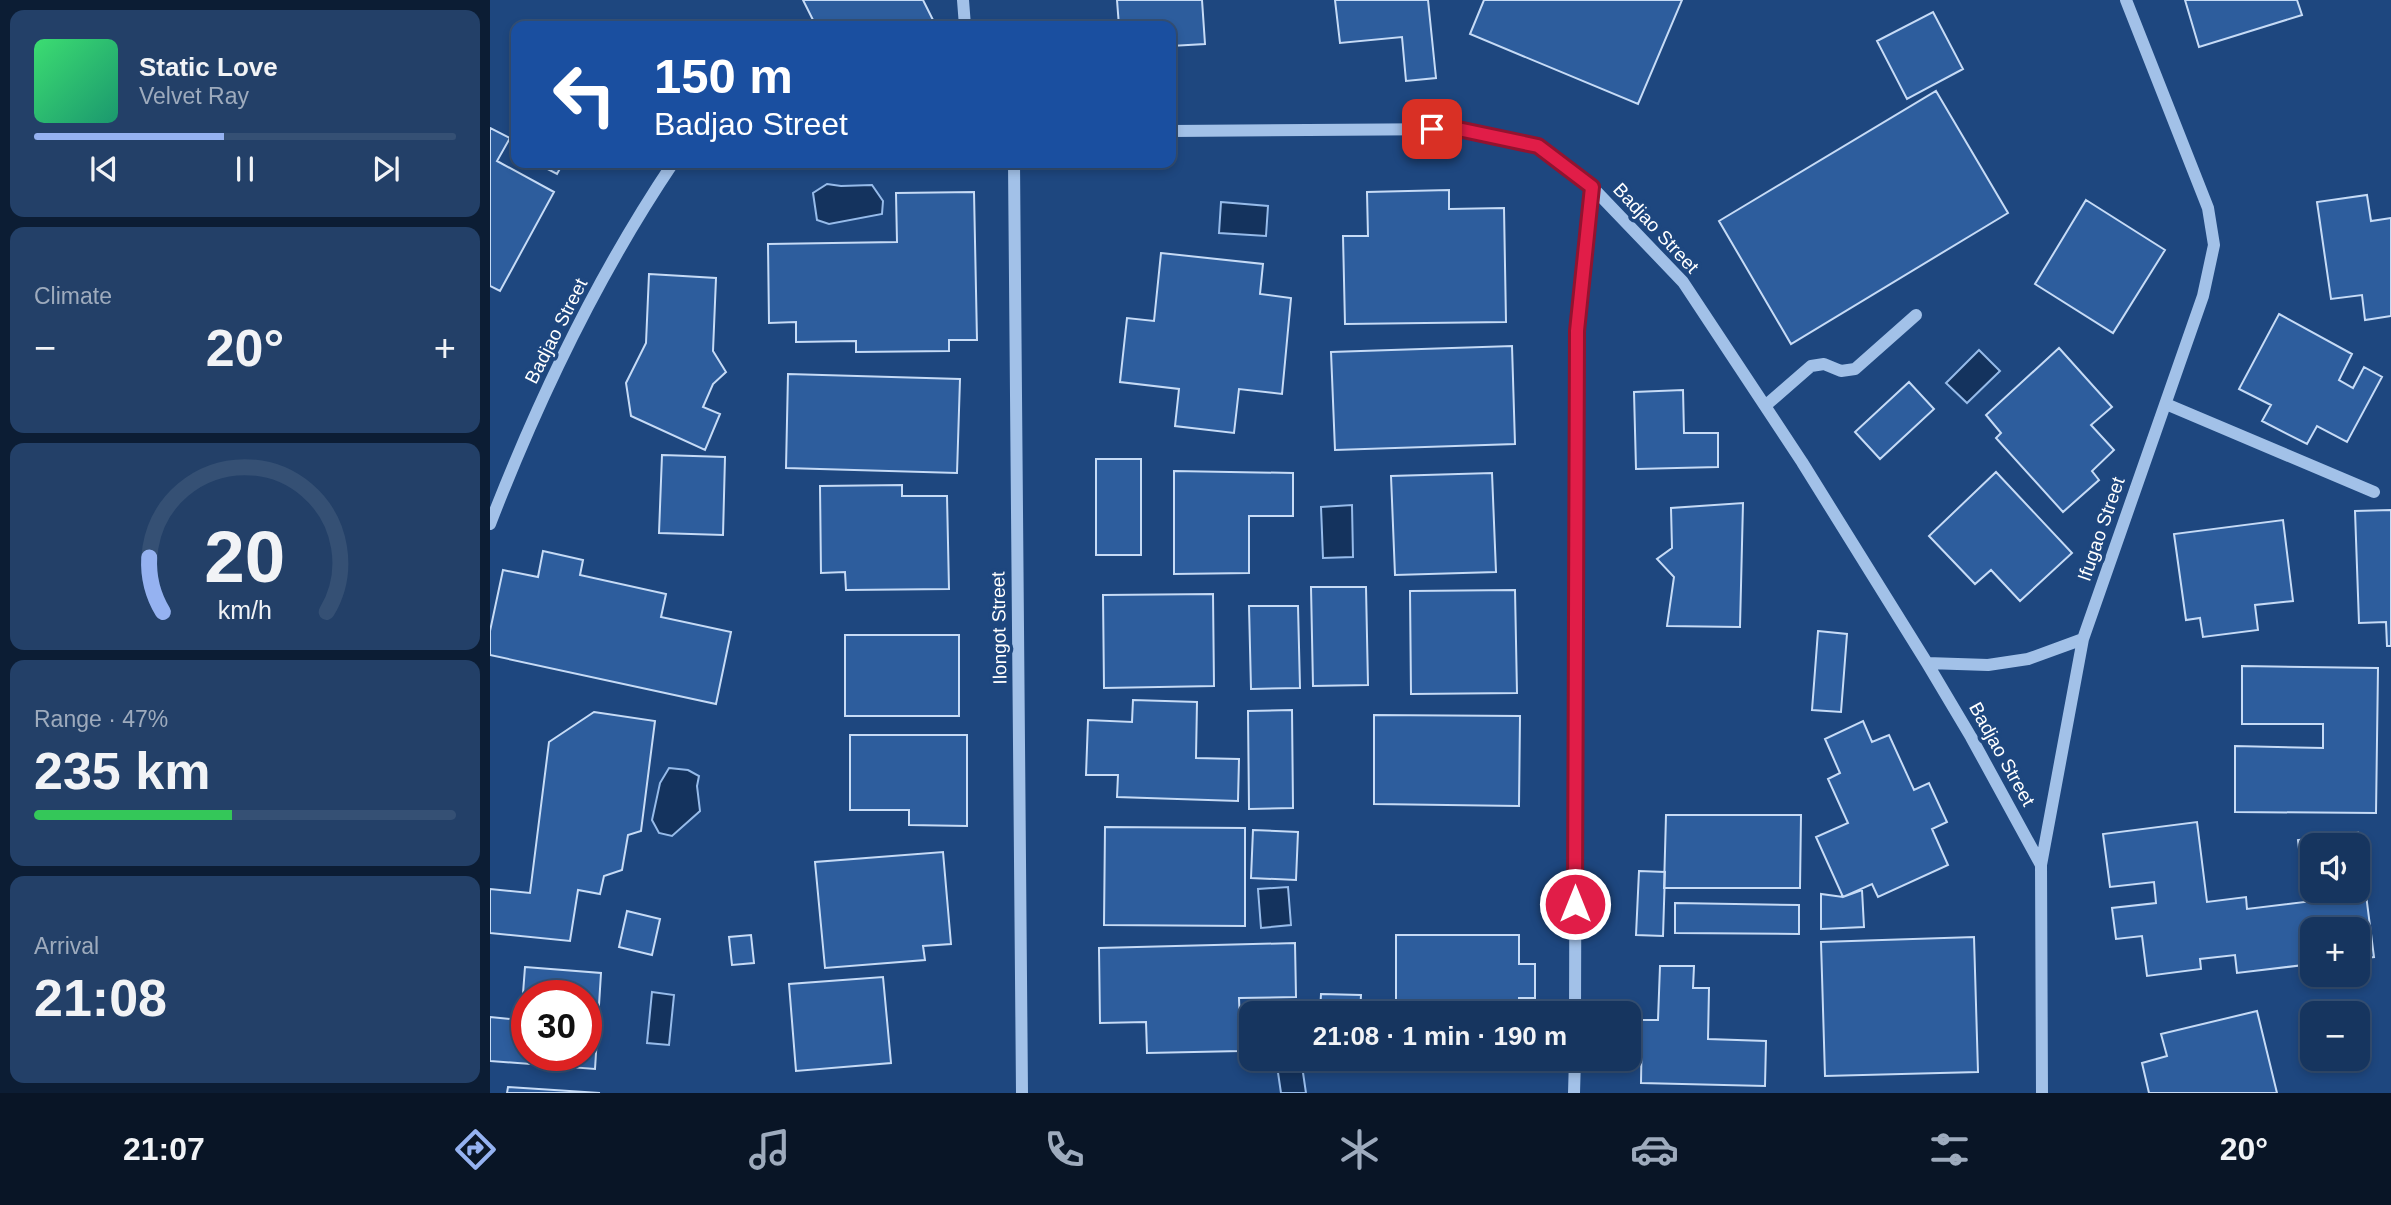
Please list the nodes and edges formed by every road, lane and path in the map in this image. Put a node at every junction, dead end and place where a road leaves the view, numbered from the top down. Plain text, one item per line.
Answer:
1 (963, 0) edge
2 (2126, 0) edge
3 (965, 21) edge
4 (1176, 131) edge
5 (670, 168) edge
6 (1014, 168) edge
7 (1592, 187) junction
8 (1916, 316) dead end
9 (2166, 404) junction
10 (1765, 406) junction
11 (2374, 492) dead end
12 (490, 524) edge
13 (2083, 639) junction
14 (1927, 663) junction
15 (2041, 865) junction
16 (1575, 1001) edge
17 (1575, 1071) edge
18 (1022, 1093) edge
19 (1574, 1093) edge
20 (2042, 1093) edge

1 - 3 street
2 - 9 street, Ifugao Street
4 - 7 street, Badjao Street
5 - 12 street, Badjao Street
6 - 18 street, Ilongot Street
7 - 10 street, Badjao Street
7 - 16 street
8 - 10 street
9 - 11 street
9 - 13 street, Ifugao Street
10 - 14 street, Badjao Street
13 - 14 street
13 - 15 street, Ifugao Street
14 - 15 street, Badjao Street
15 - 20 street, Ifugao Street
17 - 19 street

